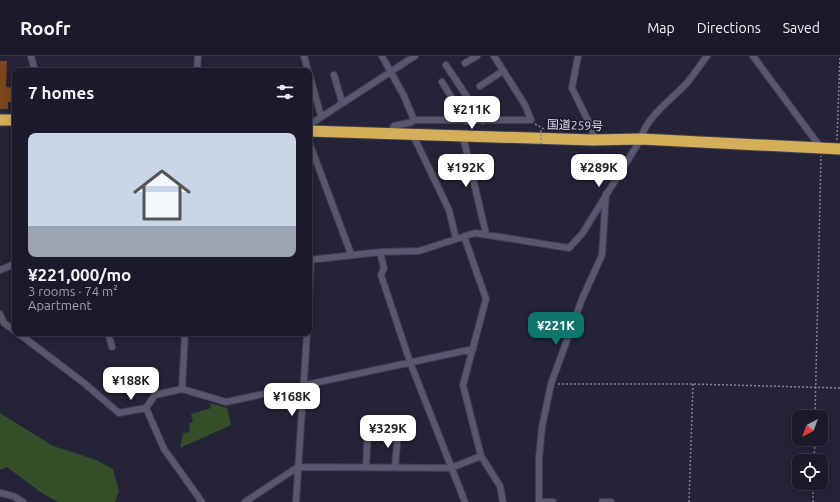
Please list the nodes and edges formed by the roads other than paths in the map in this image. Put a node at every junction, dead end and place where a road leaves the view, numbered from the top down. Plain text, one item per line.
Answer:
1 (31, 56) edge
2 (198, 56) edge
3 (304, 56) edge
4 (382, 56) edge
5 (415, 56) edge
6 (477, 56) edge
7 (494, 56) edge
8 (578, 56) edge
9 (707, 56) edge
10 (753, 56) edge
11 (465, 63) dead end
12 (446, 64) dead end
13 (34, 68) edge
14 (197, 68) edge
15 (308, 68) edge
16 (391, 71) junction
17 (503, 71) junction
18 (334, 74) dead end
19 (442, 82) dead end
20 (480, 86) dead end
21 (312, 91) edge
22 (342, 102) junction
23 (321, 116) junction
24 (0, 120) edge
25 (12, 120) edge
26 (414, 120) junction
27 (466, 121) junction
28 (483, 121) junction
29 (312, 123) edge
30 (312, 131) edge
31 (390, 134) junction
32 (413, 135) junction
33 (463, 136) junction
34 (641, 139) junction
35 (592, 140) junction
36 (821, 148) junction
37 (838, 149) edge
38 (312, 150) edge
39 (606, 193) junction
40 (486, 234) junction
41 (464, 236) junction
42 (456, 239) junction
43 (380, 252) junction
44 (351, 254) junction
45 (312, 260) edge
46 (12, 265) edge
47 (0, 270) edge
48 (0, 314) edge
49 (12, 329) edge
50 (22, 336) edge
51 (109, 336) edge
52 (185, 336) edge
53 (307, 336) edge
54 (112, 347) dead end
55 (472, 349) junction
56 (410, 362) junction
57 (304, 384) junction
58 (182, 389) junction
59 (146, 408) junction
60 (368, 429) dead end
61 (398, 434) dead end
62 (481, 456) junction
63 (298, 466) junction
64 (366, 466) junction
65 (396, 466) junction
66 (451, 468) junction
67 (0, 493) edge
68 (23, 502) edge
69 (202, 502) edge
70 (245, 502) edge
71 (296, 502) edge
72 (465, 502) edge
73 (503, 502) edge
74 (539, 502) edge
75 (553, 502) edge
76 (602, 502) edge
77 (611, 502) edge

1 - 13 street
2 - 14 street
3 - 15 street
4 - 16 street
5 - 16 street
6 - 11 street
7 - 17 street
8 - 35 street
9 - 34 street
10 - 36 street
12 - 28 street
16 - 22 street
16 - 26 street
17 - 20 street
17 - 28 street
18 - 22 street
19 - 27 street
21 - 23 street
22 - 23 street
23 - 29 street
24 - 25 highway
26 - 27 street
26 - 31 street
27 - 28 street
30 - 31 highway, 国道259号
31 - 32 highway, 国道259号
32 - 33 highway, 国道259号
32 - 42 street
33 - 35 highway, 国道259号
33 - 40 street
34 - 35 highway, 国道259号
34 - 36 highway, 国道259号
34 - 39 street
36 - 37 highway, 国道259号
38 - 44 street
39 - 40 street
39 - 74 street
40 - 41 street
41 - 42 street
41 - 55 street
42 - 43 street
43 - 44 street
43 - 56 street
44 - 45 street
46 - 47 street
48 - 49 street
50 - 59 street
51 - 54 street
52 - 58 street
53 - 57 street
55 - 56 street
55 - 62 street
56 - 57 street
56 - 66 street
57 - 58 street
57 - 63 street
58 - 59 street
59 - 69 street
60 - 64 street
61 - 65 street
62 - 66 street
62 - 73 street
63 - 64 street
63 - 70 street
63 - 71 street
64 - 65 street
65 - 66 street
66 - 72 street
67 - 68 street
74 - 75 street
76 - 77 street

